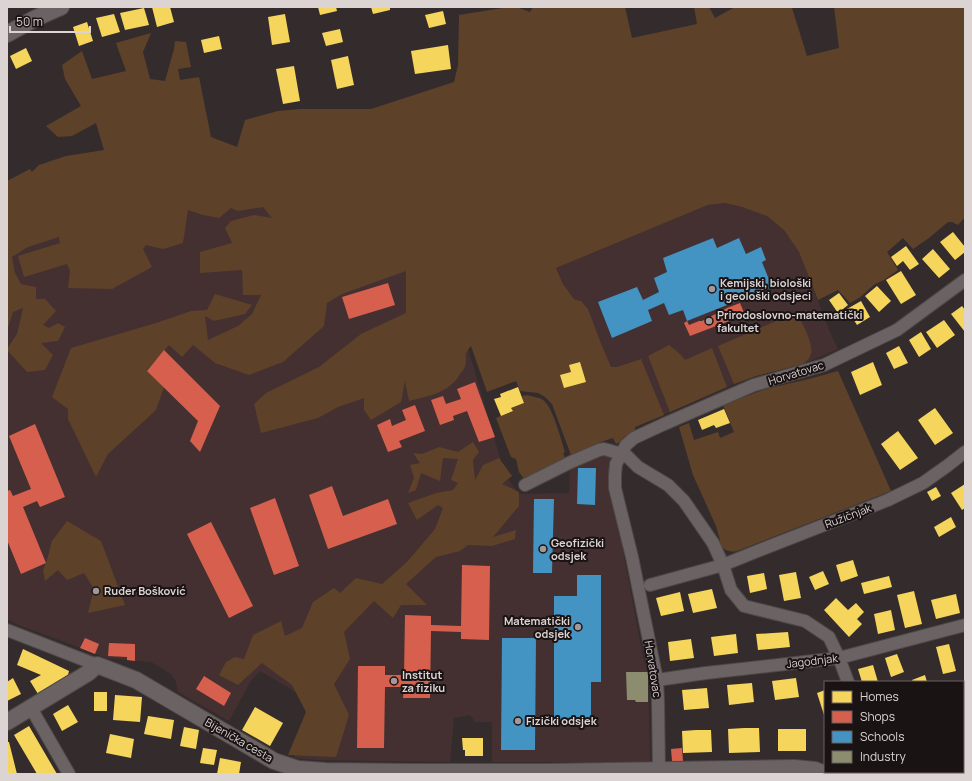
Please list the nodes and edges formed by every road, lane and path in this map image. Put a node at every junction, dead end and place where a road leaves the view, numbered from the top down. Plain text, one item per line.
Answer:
1 (61, 7) edge
2 (7, 34) edge
3 (965, 280) edge
4 (965, 452) edge
5 (621, 454) junction
6 (525, 485) dead end
7 (723, 565) junction
8 (650, 585) dead end
9 (965, 625) edge
10 (7, 630) edge
11 (839, 658) junction
12 (97, 665) junction
13 (657, 680) junction
14 (848, 681) edge
15 (31, 708) junction
16 (7, 722) edge
17 (664, 772) edge
18 (482, 773) edge
19 (69, 774) edge
20 (824, 774) edge

1 - 2 main road
3 - 5 street, Horvatovac
4 - 7 street, Ružičnjak
5 - 6 street
5 - 7 street
5 - 13 street, Horvatovac
7 - 8 street, Ružičnjak
7 - 11 street
9 - 11 street, Jagodnjak
10 - 12 street, Bijenička cesta
11 - 13 street, Jagodnjak
11 - 14 street
12 - 15 main road
12 - 18 main road, Bijenička cesta
13 - 17 street, Horvatovac
15 - 16 main road
15 - 19 street
17 - 18 main road, Bijenička cesta
17 - 20 main road, Bijenička cesta

